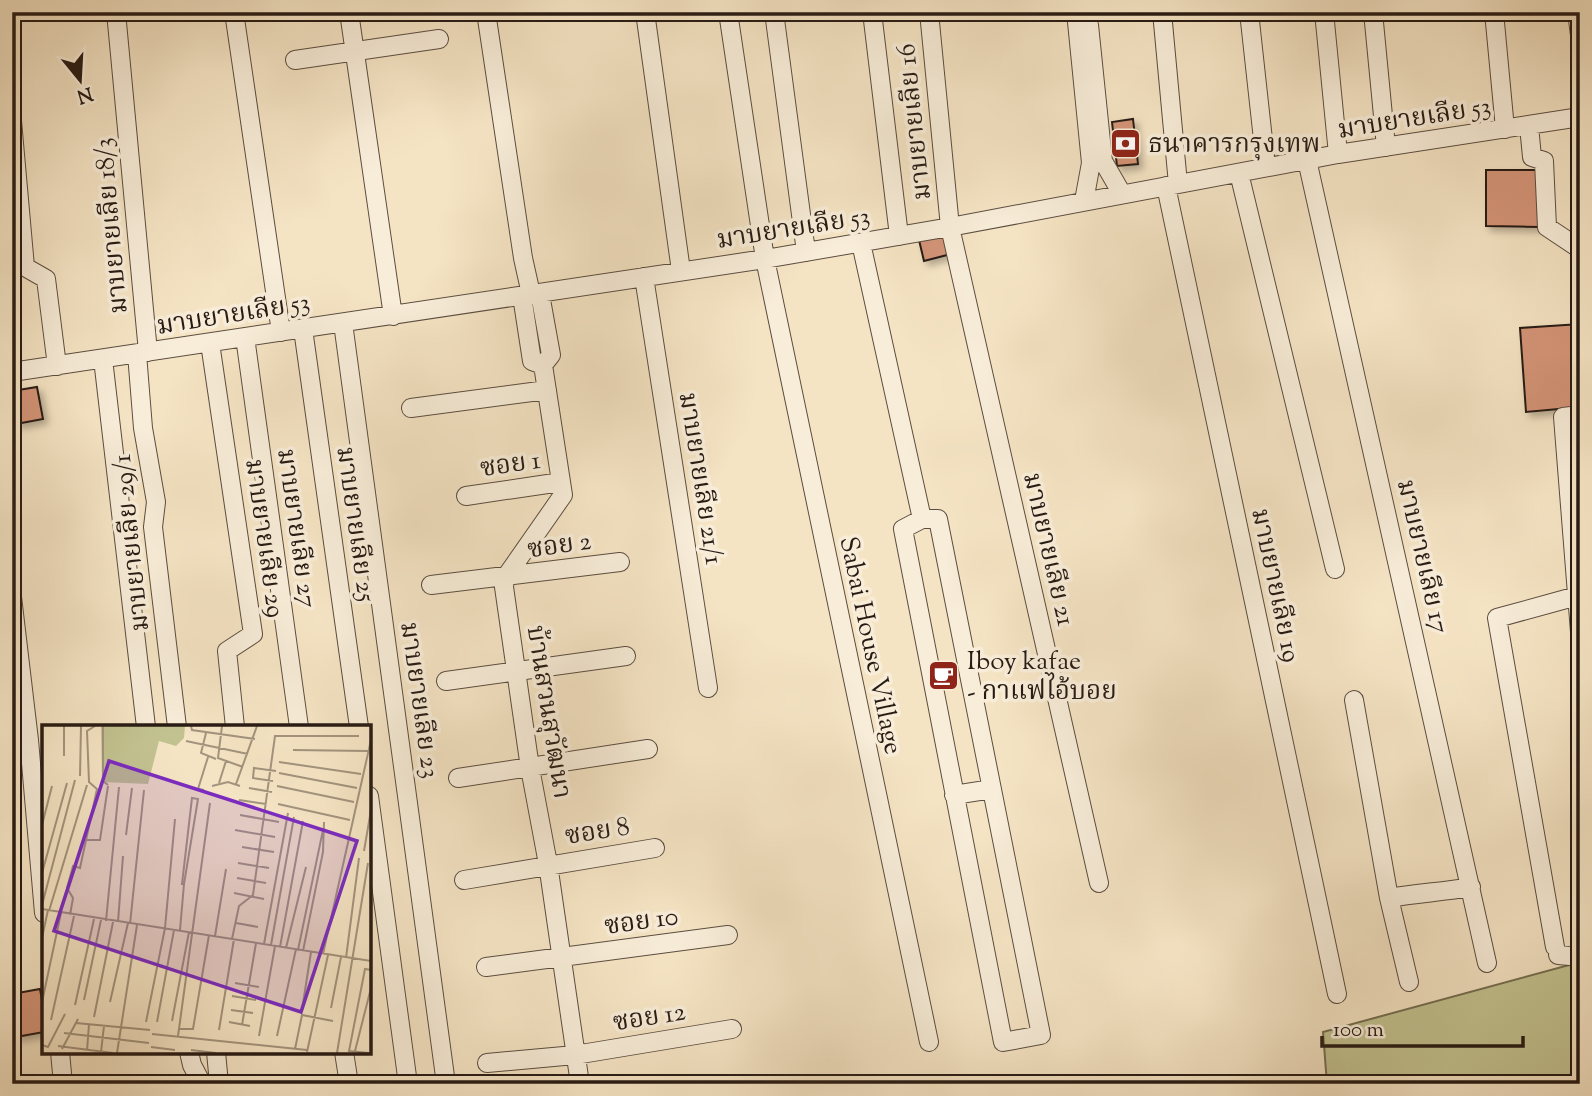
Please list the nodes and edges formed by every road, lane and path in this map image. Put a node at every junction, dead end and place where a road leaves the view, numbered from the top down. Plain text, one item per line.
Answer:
1 (116, 12) edge
2 (234, 12) edge
3 (349, 12) edge
4 (486, 12) edge
5 (645, 12) edge
6 (728, 12) edge
7 (774, 12) edge
8 (872, 12) edge
9 (929, 12) edge
10 (1076, 12) edge
11 (1088, 12) edge
12 (1162, 12) edge
13 (1249, 12) edge
14 (1324, 12) edge
15 (1373, 12) edge
16 (1494, 12) edge
17 (1577, 12) edge
18 (1580, 35) edge
19 (439, 39) dead end
20 (355, 51) junction
21 (295, 60) dead end
22 (1580, 117) edge
23 (12, 121) edge
24 (1529, 126) junction
25 (1505, 129) junction
26 (1386, 147) junction
27 (1338, 154) junction
28 (1307, 160) junction
29 (1266, 167) junction
30 (1239, 173) junction
31 (1172, 185) junction
32 (1122, 194) junction
33 (1084, 201) junction
34 (950, 227) junction
35 (899, 236) junction
36 (861, 243) junction
37 (1580, 249) edge
38 (806, 252) junction
39 (765, 259) junction
40 (681, 271) junction
41 (644, 277) junction
42 (531, 295) junction
43 (393, 316) junction
44 (343, 323) junction
45 (303, 329) junction
46 (281, 332) junction
47 (246, 337) junction
48 (210, 343) junction
49 (142, 353) junction
50 (103, 359) junction
51 (57, 366) junction
52 (12, 372) edge
53 (547, 390) junction
54 (411, 408) dead end
55 (1580, 415) edge
56 (561, 482) junction
57 (466, 496) dead end
58 (922, 519) junction
59 (620, 562) dead end
60 (1335, 569) dead end
61 (505, 578) junction
62 (431, 585) dead end
63 (1577, 596) junction
64 (12, 597) edge
65 (1580, 632) edge
66 (626, 656) dead end
67 (517, 672) junction
68 (446, 681) dead end
69 (708, 688) dead end
70 (1354, 699) dead end
71 (146, 725) edge
72 (177, 725) edge
73 (235, 725) edge
74 (299, 725) edge
75 (359, 725) edge
76 (648, 749) dead end
77 (530, 768) junction
78 (458, 778) dead end
79 (992, 789) junction
80 (954, 795) junction
81 (371, 811) edge
82 (655, 848) dead end
83 (548, 864) junction
84 (464, 880) dead end
85 (1099, 883) dead end
86 (1471, 887) junction
87 (42, 890) edge
88 (1389, 898) junction
89 (728, 934) dead end
90 (561, 957) junction
91 (1580, 960) edge
92 (1487, 963) dead end
93 (486, 967) dead end
94 (1409, 982) dead end
95 (1337, 994) dead end
96 (732, 1029) dead end
97 (929, 1042) dead end
98 (60, 1054) edge
99 (189, 1054) edge
100 (216, 1054) edge
101 (344, 1054) edge
102 (575, 1055) junction
103 (487, 1063) dead end
104 (63, 1084) edge
105 (202, 1084) edge
106 (219, 1084) edge
107 (349, 1084) edge
108 (408, 1084) edge
109 (446, 1084) edge
110 (580, 1084) edge

1 - 49 street, มาบยายเลีย 18/3
2 - 46 street
3 - 20 street
4 - 42 street
5 - 40 street
6 - 39 street, Sabai House Village
7 - 38 street
8 - 35 street
9 - 34 street, มาบยายเลีย 16
10 - 33 street
11 - 32 street
12 - 31 street, มาบยายเลีย 19
13 - 29 street
14 - 27 street
15 - 26 street
16 - 25 street
17 - 18 street
19 - 20 street
20 - 21 street
20 - 43 street
22 - 24 street, มาบยายเลีย 53
23 - 51 street
24 - 25 street, มาบยายเลีย 53
24 - 37 street
25 - 26 street, มาบยายเลีย 53
26 - 27 street, มาบยายเลีย 53
27 - 28 street, มาบยายเลีย 53
28 - 29 street, มาบยายเลีย 53
28 - 86 street, มาบยายเลีย 17
29 - 30 street, มาบยายเลีย 53
30 - 31 street, มาบยายเลีย 53
30 - 60 street
31 - 32 street, มาบยายเลีย 53
31 - 95 street, มาบยายเลีย 19
32 - 33 street, มาบยายเลีย 53
33 - 34 street, มาบยายเลีย 53
34 - 35 street, มาบยายเลีย 53
34 - 85 street, มาบยายเลีย 21
35 - 36 street, มาบยายเลีย 53
36 - 38 street, มาบยายเลีย 53
36 - 58 street
38 - 39 street, มาบยายเลีย 53
39 - 40 street, มาบยายเลีย 53
39 - 97 street, Sabai House Village
40 - 41 street, มาบยายเลีย 53
41 - 42 street, มาบยายเลีย 53
41 - 69 street, มาบยายเลีย 21/1
42 - 43 street, มาบยายเลีย 53
42 - 53 street
43 - 44 street, มาบยายเลีย 53
44 - 45 street, มาบยายเลีย 53
44 - 109 street, มาบยายเลีย 23
45 - 46 street, มาบยายเลีย 53
45 - 75 street, มาบยายเลีย 25
46 - 47 street, มาบยายเลีย 53
47 - 48 street, มาบยายเลีย 53
47 - 74 street, มาบยายเลีย 27
48 - 49 street, มาบยายเลีย 53
48 - 73 street, มาบยายเลีย 29
49 - 50 street, มาบยายเลีย 53
49 - 72 street, มาบยายเลีย 29/1
50 - 51 street, มาบยายเลีย 53
50 - 71 street
51 - 52 street, มาบยายเลีย 53
53 - 54 street
53 - 56 street
55 - 63 street
56 - 57 street, ซอย 1
56 - 61 street
58 - 79 street
58 - 80 street
59 - 61 street, ซอย 2
61 - 62 street, ซอย 2
61 - 67 street, บ้านสวนสุวัฒนา
63 - 65 street
63 - 91 street
64 - 87 street
66 - 67 street
67 - 68 street
67 - 77 street, บ้านสวนสุวัฒนา
70 - 88 street
76 - 77 street
77 - 78 street
77 - 83 street, บ้านสวนสุวัฒนา
79 - 80 street
79 - 80 street
81 - 108 street
82 - 83 street, ซอย 8
83 - 84 street, ซอย 8
83 - 90 street, บ้านสวนสุวัฒนา
86 - 88 street
86 - 92 street, มาบยายเลีย 17
88 - 94 street
89 - 90 street, ซอย 10
90 - 93 street, ซอย 10
90 - 102 street, บ้านสวนสุวัฒนา
96 - 102 street, ซอย 12
98 - 104 street
99 - 105 street
100 - 106 street
101 - 107 street
102 - 103 street, ซอย 12
102 - 110 street, บ้านสวนสุวัฒนา

